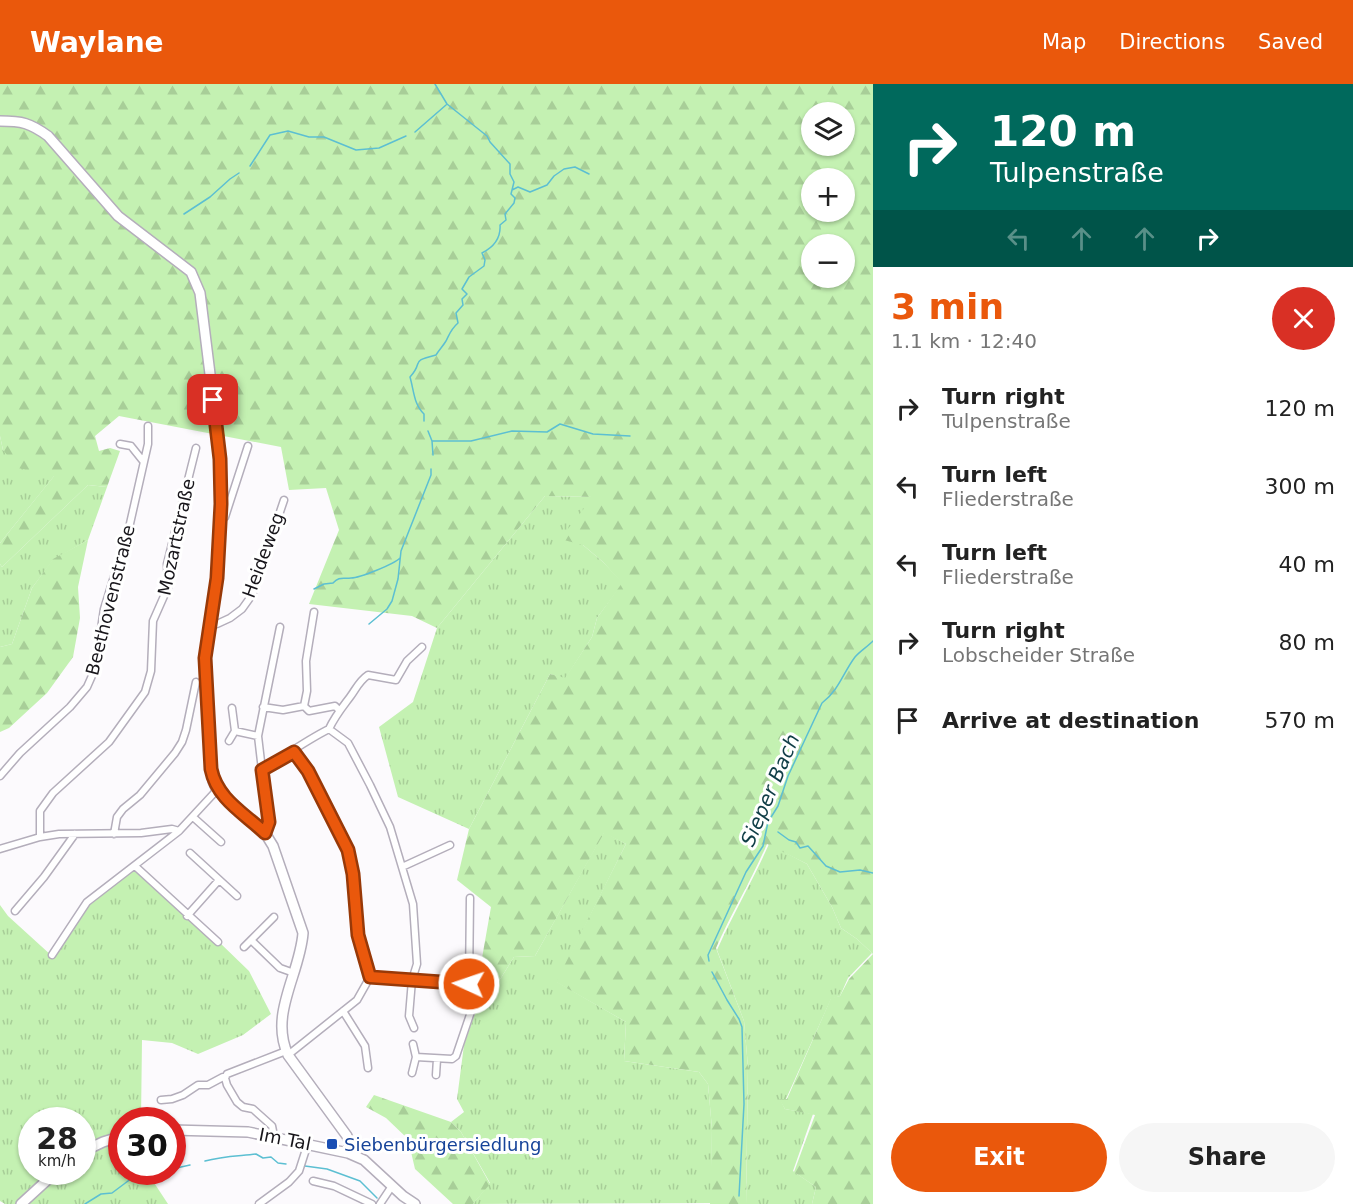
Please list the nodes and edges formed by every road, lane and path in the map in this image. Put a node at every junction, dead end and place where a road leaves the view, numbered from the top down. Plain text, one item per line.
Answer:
1 (0, 121) edge
2 (148, 426) dead end
3 (120, 444) dead end
4 (248, 446) dead end
5 (196, 448) dead end
6 (143, 461) junction
7 (284, 500) dead end
8 (221, 520) junction
9 (314, 612) dead end
10 (210, 623) junction
11 (280, 627) dead end
12 (423, 646) dead end
13 (196, 682) dead end
14 (304, 706) junction
15 (263, 707) junction
16 (232, 708) dead end
17 (338, 710) junction
18 (329, 729) junction
19 (235, 731) junction
20 (258, 736) junction
21 (229, 741) dead end
22 (294, 752) junction
23 (262, 770) junction
24 (0, 776) edge
25 (218, 790) junction
26 (193, 817) junction
27 (179, 831) junction
28 (265, 833) junction
29 (75, 834) junction
30 (114, 834) junction
31 (40, 837) junction
32 (221, 842) dead end
33 (450, 845) dead end
34 (0, 849) edge
35 (190, 854) dead end
36 (135, 866) junction
37 (402, 867) junction
38 (219, 880) junction
39 (237, 896) dead end
40 (470, 898) dead end
41 (15, 911) dead end
42 (187, 916) junction
43 (274, 917) dead end
44 (251, 940) junction
45 (218, 942) dead end
46 (244, 947) dead end
47 (52, 955) dead end
48 (294, 973) junction
49 (370, 977) junction
50 (412, 980) junction
51 (469, 984) junction
52 (343, 1011) junction
53 (414, 1028) dead end
54 (414, 1044) dead end
55 (287, 1053) junction
56 (416, 1058) junction
57 (437, 1059) junction
58 (368, 1068) dead end
59 (412, 1073) dead end
60 (436, 1075) dead end
61 (225, 1078) junction
62 (161, 1100) dead end
63 (186, 1130) edge
64 (274, 1136) junction
65 (308, 1143) junction
66 (348, 1153) junction
67 (313, 1181) dead end
68 (42, 1185) edge
69 (393, 1186) junction
70 (21, 1204) edge
71 (259, 1204) edge
72 (372, 1204) edge
73 (380, 1204) edge
74 (415, 1204) edge

1 - 8 street
2 - 6 street, Beethovenstraße
3 - 6 street
4 - 8 street
5 - 31 street, Mozartstraße
6 - 24 street, Beethovenstraße
7 - 10 street, Heideweg
8 - 10 street
9 - 14 street
10 - 25 street
11 - 15 street
12 - 17 street
13 - 30 street
14 - 15 street
14 - 17 street
15 - 20 street
16 - 19 street
17 - 18 street
18 - 22 street
18 - 37 street
19 - 20 street
19 - 21 street
20 - 23 street
22 - 23 street
22 - 49 street
23 - 28 street
25 - 26 street
25 - 28 street
26 - 27 street
26 - 32 street
27 - 30 street
27 - 36 street
28 - 48 street
29 - 30 street
29 - 31 street
29 - 41 street
31 - 34 street
33 - 37 street
35 - 38 street
36 - 42 street
36 - 47 street
37 - 50 street
38 - 39 street
38 - 42 street
40 - 51 street
42 - 45 street
43 - 44 street
44 - 46 street
44 - 48 street
48 - 55 street
49 - 50 street
49 - 52 street
50 - 51 street
50 - 53 street
51 - 57 street
52 - 55 street
52 - 58 street
54 - 56 street
55 - 61 street
55 - 66 street
56 - 57 street
56 - 59 street
57 - 60 street
61 - 62 street
61 - 64 street
63 - 64 street, Im Tal
64 - 65 street, Im Tal
65 - 66 street, Im Tal
65 - 71 street
66 - 69 street, Im Tal
67 - 72 street
68 - 70 street
69 - 73 street
69 - 74 street, Im Tal

